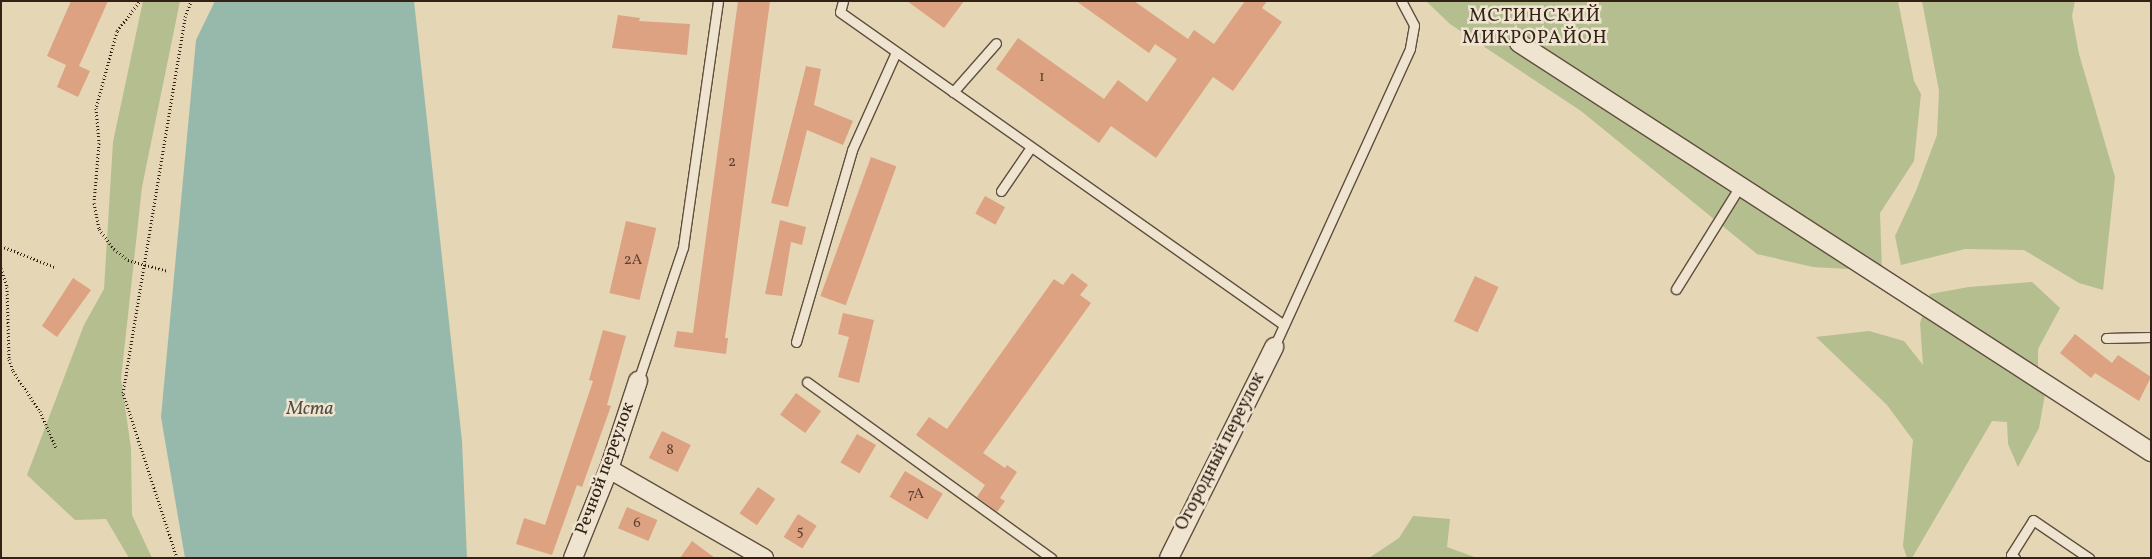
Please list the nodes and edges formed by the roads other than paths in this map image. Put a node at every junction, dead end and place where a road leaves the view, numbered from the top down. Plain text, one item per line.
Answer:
1 (718, 1) edge
2 (843, 1) edge
3 (1401, 1) edge
4 (996, 43) dead end
5 (1519, 43) dead end
6 (896, 52) junction
7 (953, 92) junction
8 (1031, 147) junction
9 (1740, 186) junction
10 (1000, 191) dead end
11 (1676, 288) dead end
12 (1284, 325) junction
13 (2151, 337) edge
14 (2106, 338) dead end
15 (796, 342) dead end
16 (1274, 347) joint
17 (638, 380) joint
18 (807, 382) dead end
19 (2151, 452) edge
20 (609, 469) junction
21 (573, 558) edge
22 (764, 558) edge
23 (1051, 558) edge
24 (1169, 558) edge
25 (2015, 558) edge
26 (2089, 558) edge

1 - 17 lane
2 - 6 lane
3 - 12 lane
4 - 7 lane
5 - 9 street
6 - 7 lane
6 - 15 lane
7 - 8 lane
8 - 10 lane
8 - 12 lane
9 - 11 lane
9 - 19 street
12 - 16 lane
13 - 14 lane
16 - 24 street, Огородный переулок
17 - 20 street, Речной переулок
18 - 23 lane
20 - 21 street, Речной переулок
20 - 22 street
25 - 26 lane

